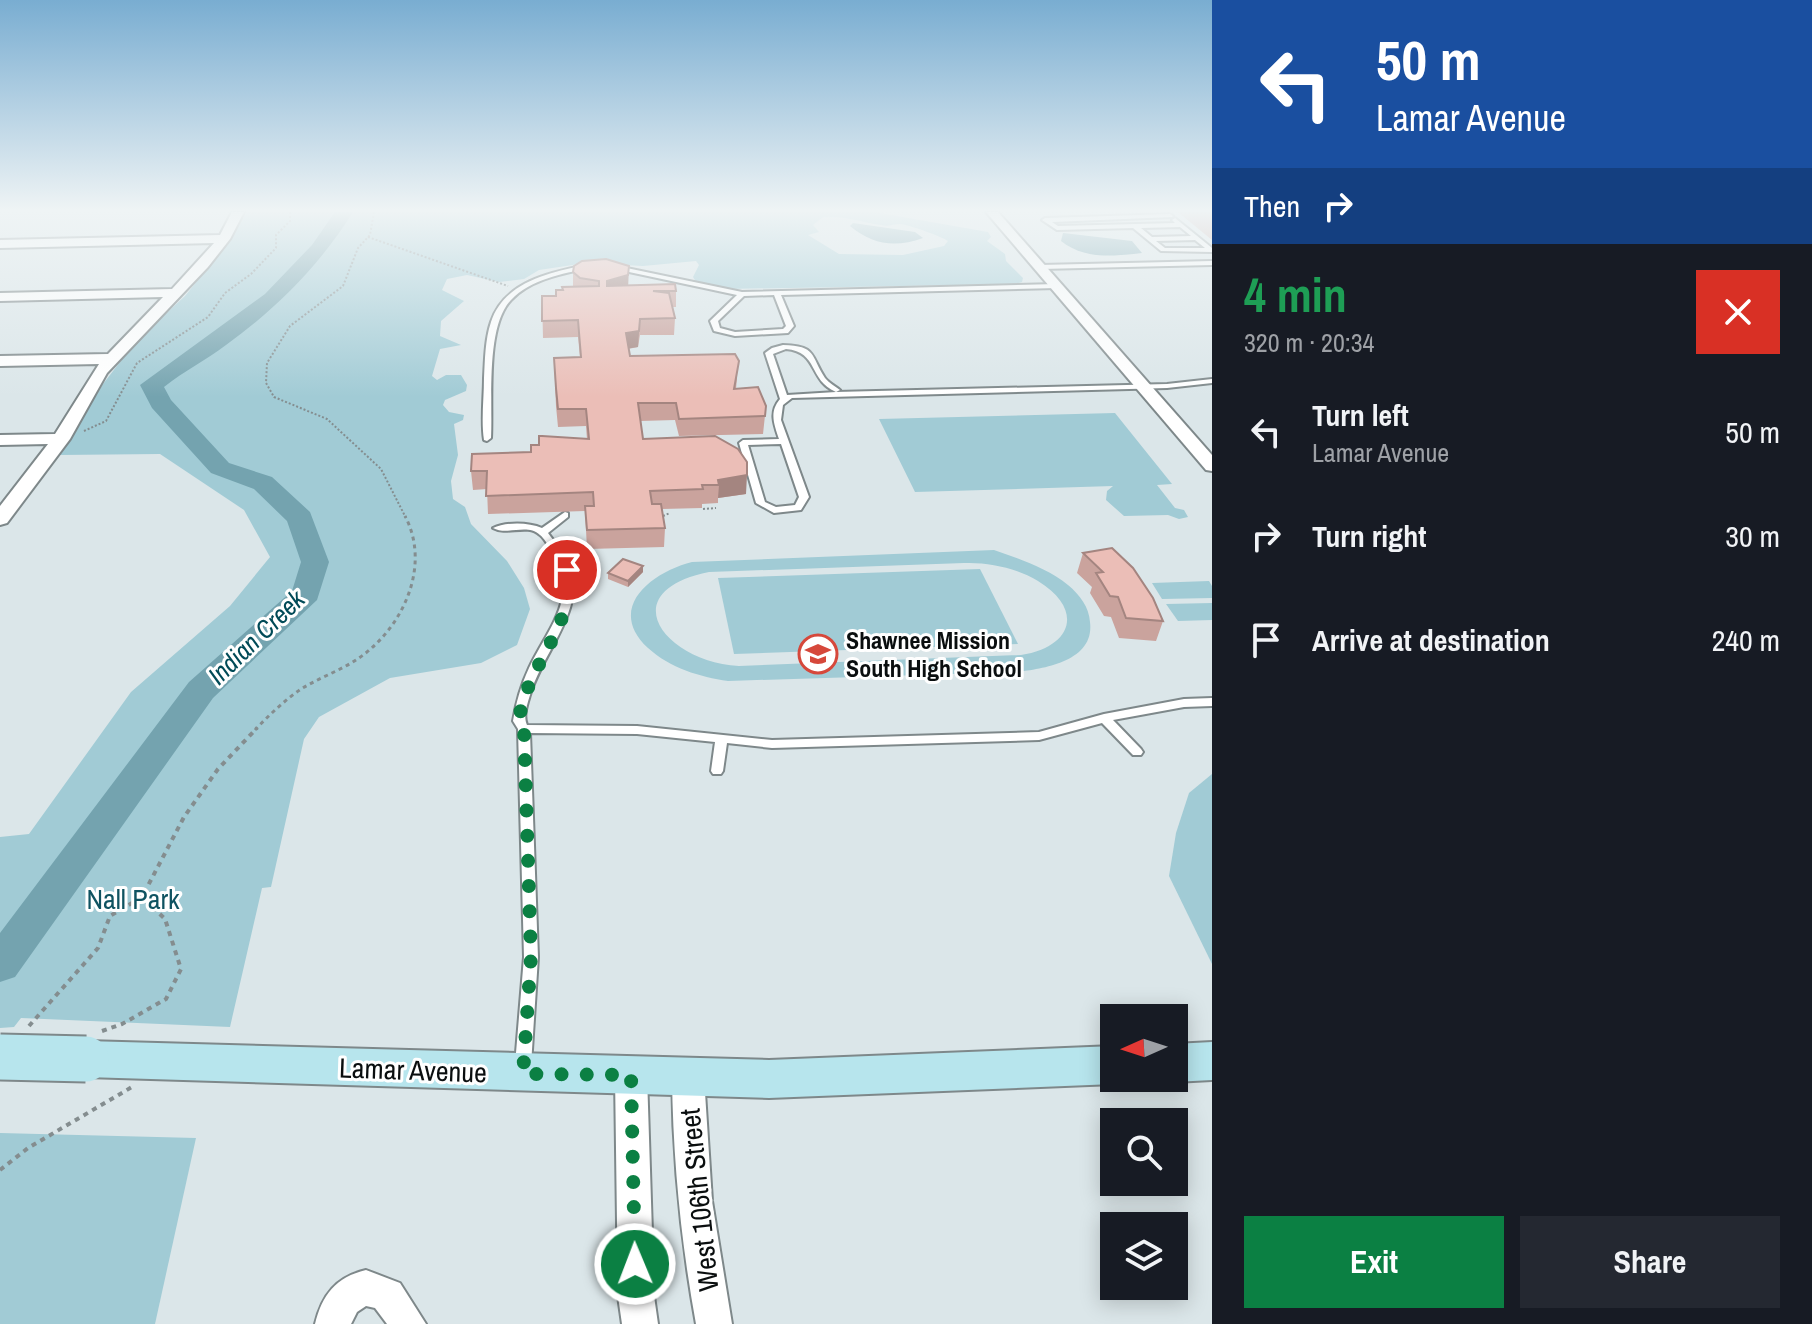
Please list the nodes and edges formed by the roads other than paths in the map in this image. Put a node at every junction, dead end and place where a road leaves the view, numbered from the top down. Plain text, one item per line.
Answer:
1 (194, 274) edge
2 (558, 274) edge
3 (650, 274) edge
4 (1046, 274) edge
5 (663, 277) junction
6 (1057, 286) junction
7 (666, 290) edge
8 (177, 293) junction
9 (777, 293) junction
10 (742, 294) junction
11 (0, 297) edge
12 (111, 359) junction
13 (0, 361) edge
14 (1212, 381) edge
15 (1142, 386) junction
16 (840, 392) junction
17 (784, 399) junction
18 (487, 438) dead end
19 (61, 439) junction
20 (0, 440) edge
21 (784, 441) junction
22 (1212, 466) edge
23 (565, 515) dead end
24 (0, 519) edge
25 (498, 528) dead end
26 (543, 532) junction
27 (1212, 702) edge
28 (1104, 718) junction
29 (524, 729) junction
30 (722, 738) junction
31 (1137, 752) dead end
32 (717, 771) dead end
33 (12, 1046) edge
34 (1212, 1061) edge
35 (1188, 1062) edge
36 (1100, 1066) edge
37 (523, 1074) junction
38 (631, 1075) junction
39 (688, 1077) junction
40 (333, 1324) edge
41 (408, 1324) edge
42 (640, 1324) edge
43 (714, 1324) edge

1 - 8 street
2 - 18 lane
3 - 5 lane
4 - 6 street
5 - 7 lane
5 - 10 lane
6 - 9 lane
6 - 15 street
8 - 11 street
8 - 12 street
9 - 10 lane
9 - 10 lane
12 - 13 street
12 - 19 street
14 - 15 lane
15 - 16 lane
15 - 22 street
16 - 17 lane
16 - 17 lane
17 - 21 lane
19 - 20 street
19 - 24 street
21 - 21 lane
23 - 26 lane
25 - 26 lane
26 - 29 lane
27 - 28 lane
28 - 30 lane
28 - 31 lane
29 - 30 lane
29 - 37 lane
30 - 32 lane
33 - 37 street, Lamar Avenue, bridge
34 - 35 street
36 - 39 street, Lamar Avenue
37 - 38 street, Lamar Avenue
38 - 39 street, Lamar Avenue
38 - 42 street
39 - 43 street, West 106th Street
40 - 41 street

